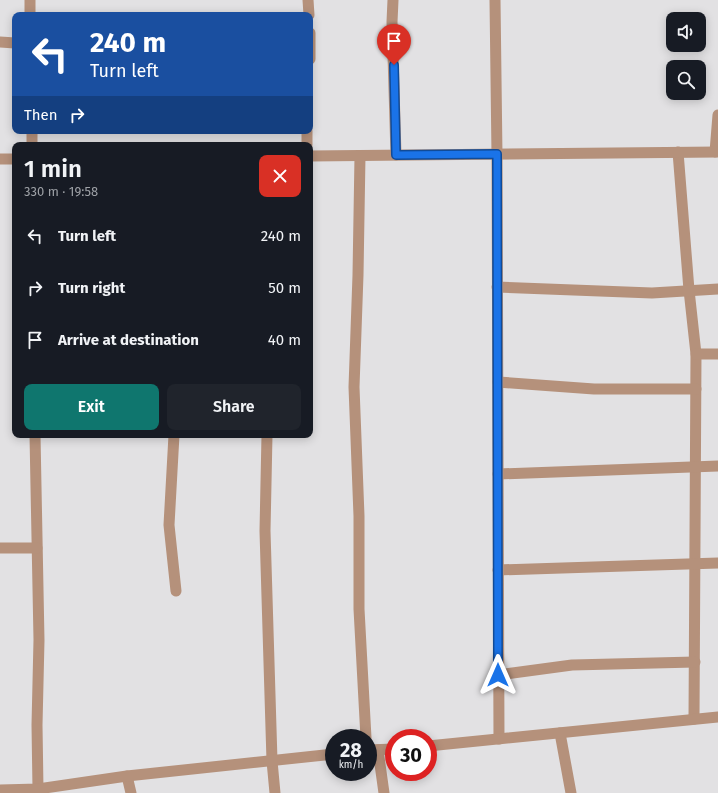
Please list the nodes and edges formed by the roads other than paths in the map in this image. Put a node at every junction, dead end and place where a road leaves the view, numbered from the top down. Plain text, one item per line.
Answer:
1 (30, 0) edge
2 (308, 0) edge
3 (393, 0) edge
4 (495, 0) edge
5 (30, 12) edge
6 (309, 12) edge
7 (0, 42) edge
8 (12, 43) edge
9 (718, 115) edge
10 (678, 152) junction
11 (716, 152) edge
12 (497, 154) junction
13 (396, 155) junction
14 (313, 156) edge
15 (360, 156) junction
16 (12, 158) edge
17 (0, 159) edge
18 (498, 287) junction
19 (718, 289) edge
20 (689, 290) junction
21 (696, 354) junction
22 (718, 354) edge
23 (498, 382) junction
24 (696, 389) junction
25 (35, 438) edge
26 (174, 438) edge
27 (267, 438) edge
28 (718, 466) edge
29 (695, 467) junction
30 (498, 474) junction
31 (0, 548) edge
32 (37, 548) junction
33 (718, 563) edge
34 (696, 564) junction
35 (498, 570) junction
36 (176, 591) dead end
37 (695, 662) junction
38 (498, 675) junction
39 (718, 717) edge
40 (694, 719) junction
41 (366, 729) edge
42 (560, 733) junction
43 (499, 739) junction
44 (437, 745) edge
45 (325, 755) edge
46 (272, 761) junction
47 (377, 766) edge
48 (127, 776) junction
49 (38, 789) junction
50 (0, 790) edge
51 (131, 793) edge
52 (275, 793) edge
53 (384, 793) edge
54 (571, 793) edge

1 - 5 street
2 - 6 street
3 - 13 street
4 - 12 street
7 - 8 street
9 - 11 street
10 - 11 street
10 - 12 street
10 - 20 street
12 - 13 street
12 - 18 street
13 - 15 street
14 - 15 street
15 - 41 street
16 - 17 street
18 - 20 street
18 - 23 street
19 - 20 street
20 - 21 street
21 - 22 street
21 - 24 street
23 - 24 street
23 - 30 street
24 - 29 street
25 - 32 street
26 - 36 street
27 - 46 street
28 - 29 street
29 - 30 street
29 - 34 street
30 - 35 street
31 - 32 street
32 - 49 street
33 - 34 street
34 - 35 street
34 - 37 street
35 - 38 street
37 - 38 street
37 - 40 street
38 - 43 street
39 - 40 street
40 - 42 street
42 - 43 street
42 - 54 street
43 - 44 street
45 - 46 street
46 - 48 street
46 - 52 street
47 - 53 street
48 - 49 street
48 - 51 street
49 - 50 street

